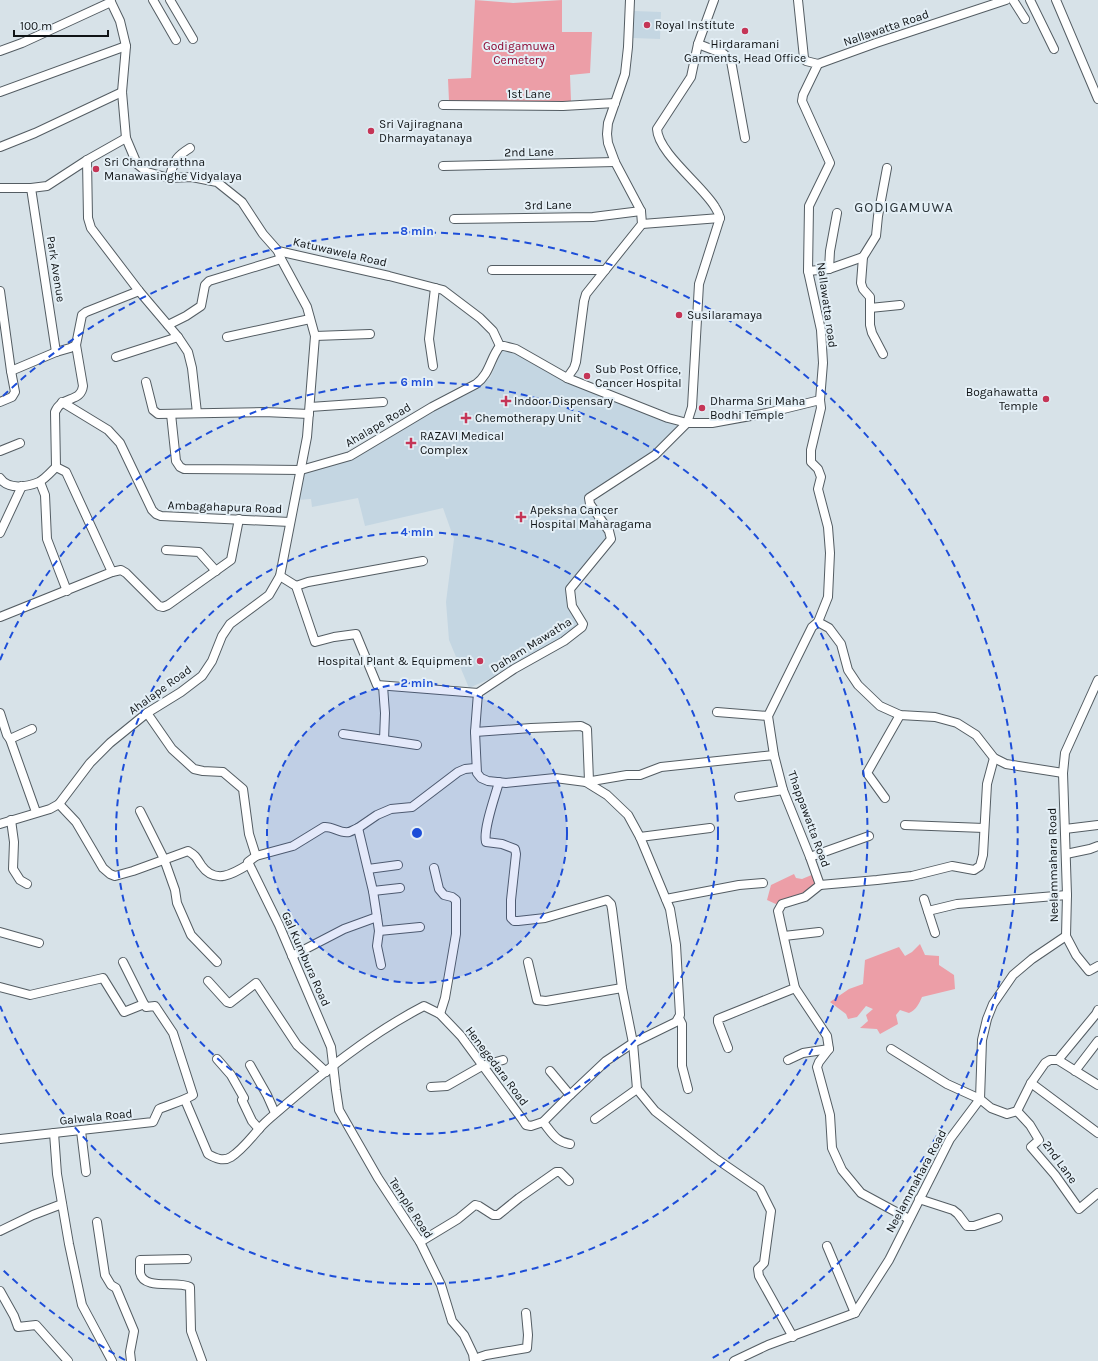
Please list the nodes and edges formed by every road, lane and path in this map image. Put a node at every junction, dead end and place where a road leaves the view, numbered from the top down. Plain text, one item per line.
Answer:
1 (153, 0) edge
2 (170, 0) edge
3 (630, 0) edge
4 (714, 0) edge
5 (798, 0) edge
6 (1006, 0) edge
7 (1013, 0) edge
8 (1030, 0) edge
9 (1056, 0) edge
10 (111, 1) edge
11 (1026, 19) dead end
12 (193, 39) dead end
13 (176, 40) dead end
14 (698, 44) junction
15 (126, 46) junction
16 (1054, 49) dead end
17 (0, 51) edge
18 (818, 64) junction
19 (0, 92) edge
20 (122, 92) junction
21 (1098, 99) edge
22 (615, 103) junction
23 (443, 105) dead end
24 (126, 138) junction
25 (745, 138) dead end
26 (0, 147) edge
27 (190, 148) dead end
28 (87, 160) junction
29 (615, 162) junction
30 (443, 166) dead end
31 (887, 168) dead end
32 (169, 178) junction
33 (0, 188) edge
34 (31, 188) junction
35 (641, 211) junction
36 (837, 213) dead end
37 (720, 218) junction
38 (454, 219) dead end
39 (642, 224) junction
40 (278, 250) junction
41 (863, 257) junction
42 (281, 259) junction
43 (829, 269) junction
44 (492, 270) dead end
45 (605, 270) junction
46 (808, 270) junction
47 (435, 288) junction
48 (0, 291) edge
49 (139, 291) junction
50 (900, 305) dead end
51 (870, 308) junction
52 (310, 319) junction
53 (168, 325) junction
54 (370, 334) dead end
55 (315, 336) junction
56 (178, 337) junction
57 (227, 337) dead end
58 (76, 345) junction
59 (500, 346) junction
60 (56, 352) junction
61 (882, 354) dead end
62 (116, 357) dead end
63 (432, 366) dead end
64 (11, 371) junction
65 (567, 378) junction
66 (146, 382) dead end
67 (820, 400) junction
68 (0, 402) edge
69 (62, 402) junction
70 (383, 402) dead end
71 (309, 411) junction
72 (197, 413) junction
73 (171, 414) junction
74 (687, 423) junction
75 (20, 442) dead end
76 (0, 451) edge
77 (56, 467) junction
78 (301, 470) junction
79 (0, 478) edge
80 (40, 482) junction
81 (22, 486) junction
82 (239, 519) junction
83 (290, 522) junction
84 (0, 533) edge
85 (166, 550) dead end
86 (423, 561) dead end
87 (216, 571) junction
88 (112, 572) junction
89 (280, 576) junction
90 (296, 586) junction
91 (67, 591) junction
92 (0, 617) edge
93 (818, 622) junction
94 (1098, 680) edge
95 (383, 686) junction
96 (478, 693) junction
97 (717, 712) dead end
98 (0, 713) edge
99 (147, 713) junction
100 (900, 715) junction
101 (768, 716) junction
102 (32, 729) dead end
103 (475, 732) junction
104 (343, 734) dead end
105 (10, 739) junction
106 (384, 740) junction
107 (417, 745) dead end
108 (774, 755) junction
109 (994, 758) junction
110 (476, 768) junction
111 (1063, 772) junction
112 (588, 781) junction
113 (499, 782) junction
114 (783, 790) junction
115 (739, 797) dead end
116 (885, 798) dead end
117 (59, 804) junction
118 (140, 811) dead end
119 (36, 812) junction
120 (12, 820) junction
121 (0, 824) edge
122 (905, 825) dead end
123 (1098, 825) edge
124 (358, 828) junction
125 (710, 828) dead end
126 (984, 828) junction
127 (1065, 829) junction
128 (869, 836) dead end
129 (640, 837) junction
130 (1098, 846) edge
131 (1066, 854) junction
132 (256, 856) junction
133 (810, 856) junction
134 (164, 859) junction
135 (249, 864) junction
136 (398, 865) dead end
137 (434, 868) dead end
138 (368, 869) junction
139 (763, 883) dead end
140 (27, 884) dead end
141 (820, 885) junction
142 (400, 888) dead end
143 (373, 891) junction
144 (1067, 895) junction
145 (666, 899) junction
146 (924, 899) dead end
147 (928, 911) junction
148 (377, 918) junction
149 (420, 927) dead end
150 (379, 931) junction
151 (0, 932) edge
152 (819, 932) dead end
153 (935, 933) dead end
154 (784, 936) junction
155 (1066, 936) junction
156 (39, 943) dead end
157 (292, 956) junction
158 (123, 962) dead end
159 (217, 962) dead end
160 (528, 962) dead end
161 (381, 965) dead end
162 (1098, 966) edge
163 (208, 980) dead end
164 (0, 987) edge
165 (622, 988) junction
166 (795, 988) junction
167 (144, 1004) junction
168 (1098, 1010) edge
169 (440, 1014) junction
170 (679, 1018) junction
171 (1098, 1041) edge
172 (632, 1043) junction
173 (728, 1048) dead end
174 (829, 1049) junction
175 (891, 1049) dead end
176 (218, 1059) dead end
177 (503, 1060) dead end
178 (788, 1060) dead end
179 (1058, 1060) junction
180 (250, 1066) dead end
181 (482, 1066) junction
182 (330, 1069) junction
183 (550, 1071) dead end
184 (1075, 1071) junction
185 (1031, 1083) junction
186 (1098, 1086) edge
187 (431, 1087) dead end
188 (637, 1089) junction
189 (688, 1089) dead end
190 (570, 1095) junction
191 (980, 1099) junction
192 (185, 1100) junction
193 (1017, 1111) junction
194 (275, 1113) junction
195 (595, 1119) dead end
196 (543, 1122) junction
197 (259, 1129) junction
198 (81, 1131) junction
199 (54, 1133) junction
200 (1098, 1133) edge
201 (0, 1139) edge
202 (570, 1144) dead end
203 (86, 1172) dead end
204 (569, 1181) dead end
205 (1098, 1193) edge
206 (919, 1199) junction
207 (62, 1204) junction
208 (998, 1218) dead end
209 (909, 1219) junction
210 (97, 1222) dead end
211 (0, 1231) edge
212 (420, 1242) junction
213 (827, 1246) dead end
214 (187, 1259) dead end
215 (0, 1291) edge
216 (526, 1313) dead end
217 (855, 1313) junction
218 (793, 1337) junction
219 (474, 1360) edge
220 (68, 1361) edge
221 (112, 1361) edge
222 (131, 1361) edge
223 (202, 1361) edge
224 (734, 1361) edge

1 - 13 street
2 - 12 street
3 - 22 street
4 - 14 street
5 - 18 street
6 - 18 street, Nallawatta Road
7 - 11 street
8 - 16 street
9 - 21 street
10 - 15 street, Katuwawela Road
10 - 17 street
14 - 25 street
14 - 37 street
15 - 19 street
15 - 20 street, Katuwawela Road
18 - 46 street, Nallawatta road
20 - 24 street, Katuwawela Road
20 - 26 street
22 - 23 street, 1st Lane
22 - 29 street
24 - 28 street
24 - 32 street, Katuwawela Road
27 - 32 street
28 - 34 street
28 - 49 street
29 - 30 street, 2nd Lane
29 - 35 street
31 - 41 street
32 - 40 street, Katuwawela Road
33 - 34 street
34 - 60 street, Park Avenue
35 - 38 street, 3rd Lane
35 - 39 street
36 - 43 street
37 - 39 street
37 - 74 street, Daham Mawatha
39 - 45 street
40 - 42 street
40 - 47 street, Katuwawela Road
41 - 43 street
41 - 51 street
42 - 52 street
42 - 53 street
43 - 46 street
44 - 45 street
45 - 65 street
46 - 67 street, Nallawatta road
47 - 59 street, Katuwawela Road
47 - 63 street
48 - 64 street
49 - 53 street
49 - 58 street
50 - 51 street
51 - 61 street
52 - 55 street
52 - 57 street
53 - 56 street
54 - 55 street
55 - 71 street
56 - 62 street
56 - 72 street
58 - 60 street
58 - 69 street
59 - 65 street
59 - 78 street, Ahalape Road
60 - 64 street
64 - 68 street
65 - 74 street
66 - 73 street
67 - 74 street
67 - 93 street, Nallawatta road
69 - 77 street
69 - 82 street, Ambagahapura Road
70 - 71 street
71 - 72 street
71 - 78 street
72 - 73 street
73 - 78 street
74 - 96 street, Daham Mawatha
75 - 76 street
77 - 80 street
77 - 88 street
78 - 83 street, Ahalape Road
79 - 81 street
80 - 81 street
80 - 91 street
81 - 84 street
82 - 83 street, Ambagahapura Road
82 - 87 street
83 - 89 street, Ahalape Road
85 - 87 street
86 - 90 street
87 - 88 street
88 - 91 street
89 - 90 street
89 - 99 street, Ahalape Road
90 - 95 street
91 - 92 street
93 - 100 street
93 - 101 street, Nallawatta road
94 - 111 street, Neelammahara Road
95 - 96 street
95 - 106 street
96 - 103 street
97 - 101 street
98 - 105 street
99 - 117 street, Ahalape Road
99 - 132 street
100 - 109 street
100 - 116 street
101 - 108 street, Thappawatta Road
102 - 105 street
103 - 110 street
103 - 112 street
104 - 106 street
105 - 119 street
106 - 107 street
108 - 112 street
108 - 114 street, Thappawatta Road
109 - 111 street
109 - 126 street
110 - 113 street
110 - 124 street
111 - 127 street, Neelammahara Road
112 - 113 street
112 - 129 street
113 - 165 street
114 - 115 street
114 - 133 street, Thappawatta Road
117 - 119 street
117 - 134 street
118 - 134 street
119 - 120 street
120 - 121 street
120 - 140 street
122 - 126 street
123 - 127 street
124 - 132 street
124 - 138 street
125 - 129 street
126 - 141 street
127 - 131 street, Neelammahara Road
128 - 133 street
129 - 145 street
130 - 131 street
131 - 144 street, Neelammahara Road
132 - 135 street
133 - 141 street, Thappawatta Road
134 - 135 street
134 - 159 street
135 - 157 street, Gal Kumbura Road
136 - 138 street
137 - 169 street
138 - 143 street
139 - 145 street
141 - 154 street, Thappawatta Road
142 - 143 street
143 - 148 street
144 - 147 street
144 - 155 street, Neelammahara Road
145 - 170 street
146 - 147 street
147 - 153 street
148 - 150 street
148 - 157 street
149 - 150 street
150 - 161 street
151 - 156 street
152 - 154 street
154 - 166 street, Thappawatta Road
155 - 162 street
155 - 191 street, Neelammahara Road
157 - 182 street, Gal Kumbura Road
158 - 167 street
160 - 165 street
163 - 182 street
164 - 167 street
165 - 172 street
166 - 173 street
166 - 174 street
167 - 192 street
168 - 179 street
169 - 181 street, Henegedara Road
169 - 182 street, Henegedara Road
170 - 172 street
170 - 189 street
171 - 184 street
172 - 188 street
172 - 190 street
174 - 178 street
174 - 209 street
175 - 191 street
176 - 197 street
177 - 181 street
179 - 184 street
179 - 185 street
180 - 194 street
181 - 187 street
181 - 196 street, Henegedara Road
182 - 194 street
182 - 212 street, Temple Road
183 - 190 street
184 - 186 street
185 - 193 street
185 - 200 street
188 - 195 street
188 - 218 street
190 - 196 street
191 - 193 street
191 - 206 street, Neelammahara Road
192 - 197 street
192 - 198 street, Galwala Road
193 - 205 street, 2nd Lane
194 - 197 street
196 - 202 street
198 - 199 street, Galwala Road
198 - 203 street
199 - 201 street, Galwala Road
199 - 207 street
204 - 212 street
206 - 208 street
206 - 209 street, Neelammahara Road
207 - 211 street
207 - 221 street
209 - 217 street, Neelammahara Road
210 - 222 street
212 - 219 street, Temple Road
213 - 217 street
214 - 223 street
215 - 220 street
216 - 219 street
217 - 218 street
218 - 224 street

